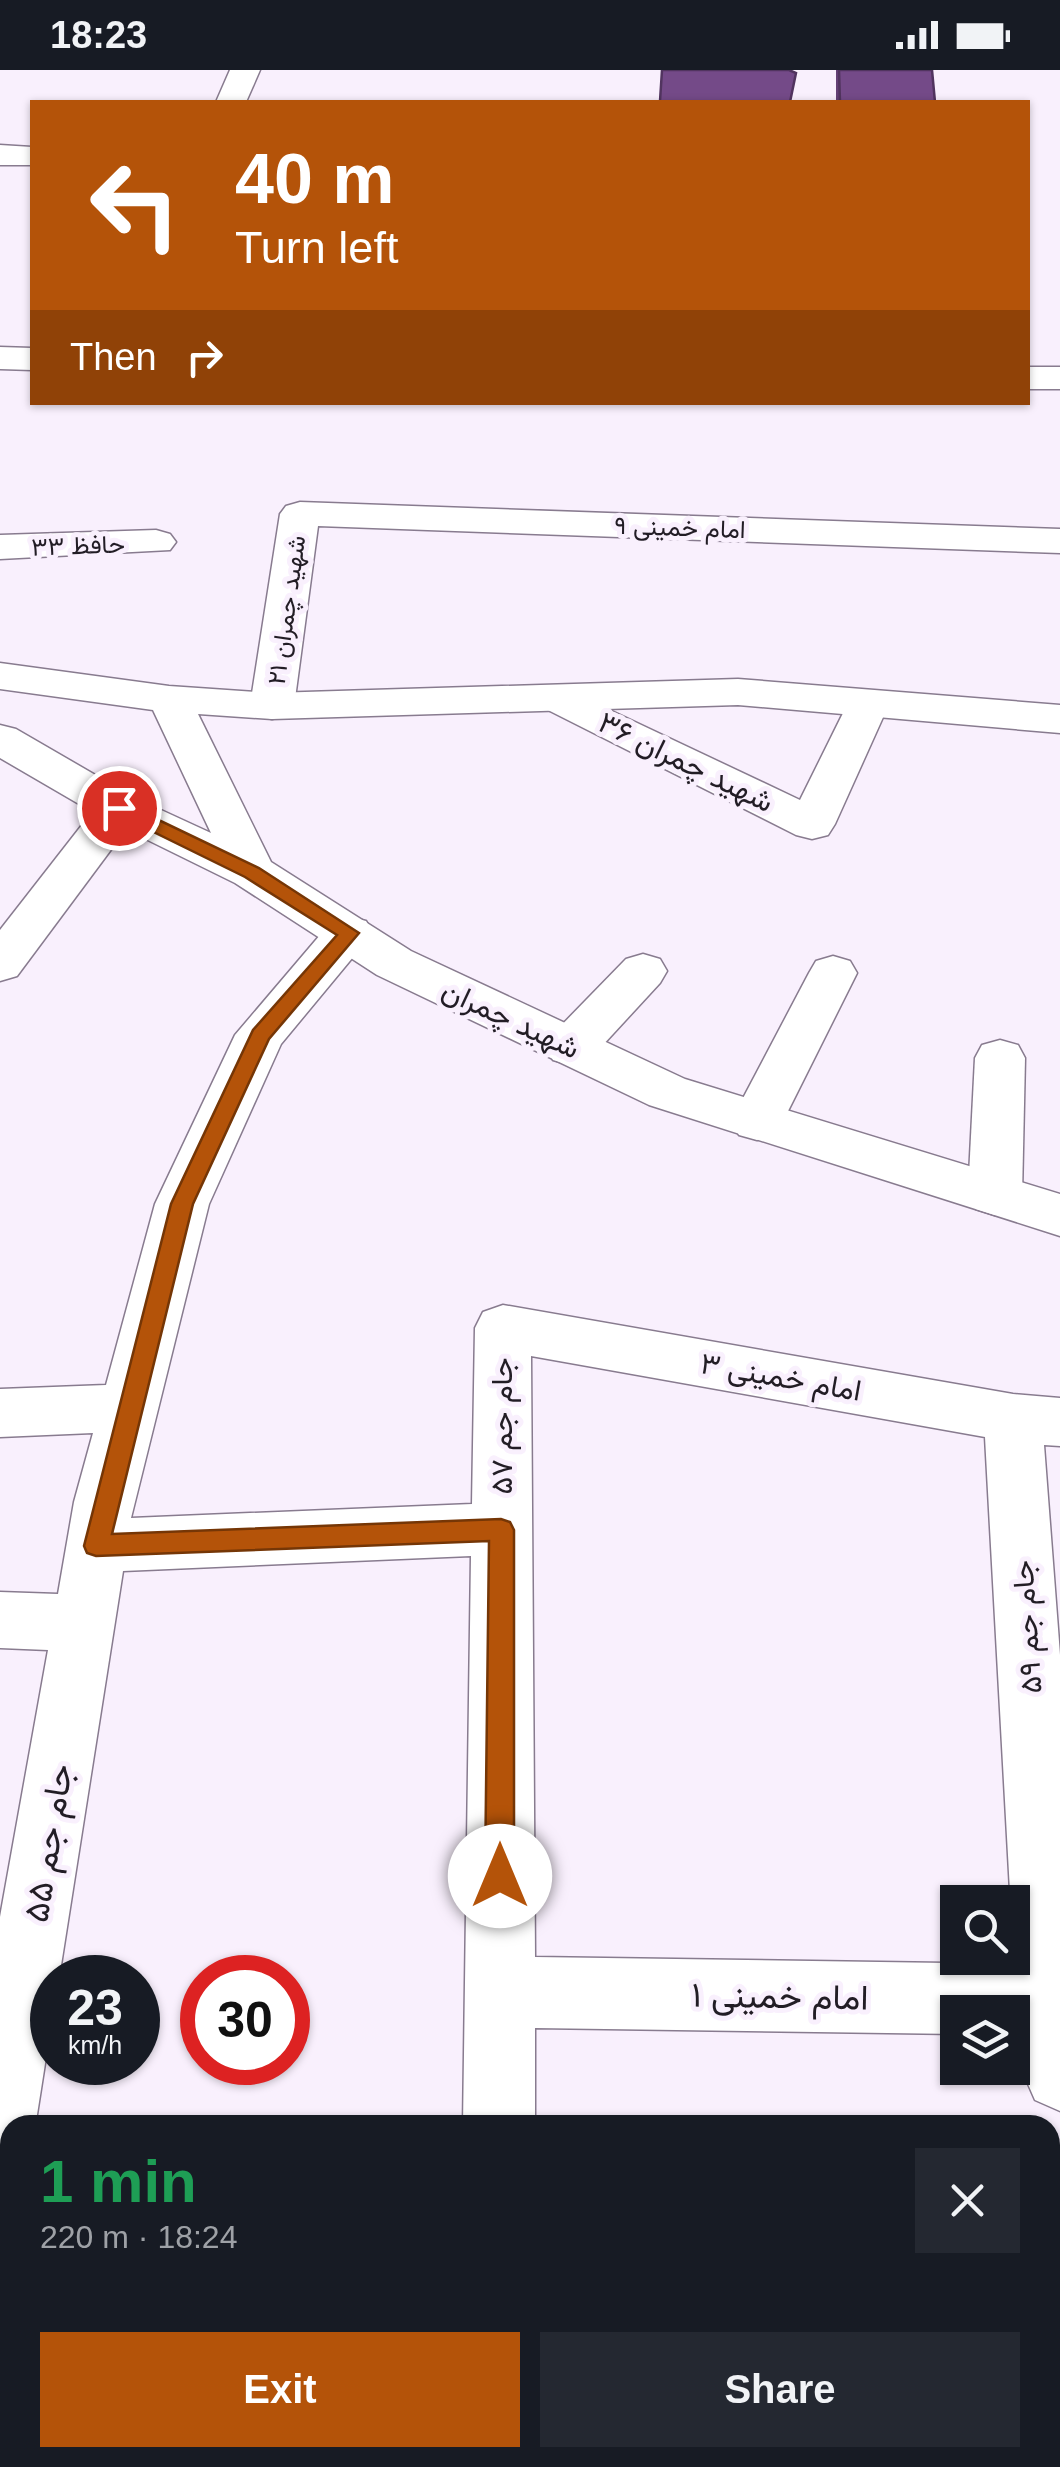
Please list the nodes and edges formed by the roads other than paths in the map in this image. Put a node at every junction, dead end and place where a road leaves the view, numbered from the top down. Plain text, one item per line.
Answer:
1 (244, 70) edge
2 (232, 100) edge
3 (0, 155) edge
4 (30, 156) edge
5 (0, 358) edge
6 (30, 360) edge
7 (1030, 378) edge
8 (1060, 378) edge
9 (300, 514) joint
10 (1060, 541) edge
11 (156, 542) dead end
12 (0, 546) edge
13 (0, 676) edge
14 (169, 700) junction
15 (561, 700) junction
16 (868, 704) junction
17 (272, 706) junction
18 (1060, 720) edge
19 (0, 739) edge
20 (119, 808) junction
21 (252, 872) junction
22 (350, 933) junction
23 (0, 964) edge
24 (642, 972) dead end
25 (833, 973) dead end
26 (571, 1047) junction
27 (1000, 1058) dead end
28 (757, 1121) junction
29 (996, 1195) junction
30 (1060, 1214) edge
31 (503, 1328) joint
32 (128, 1408) junction
33 (0, 1414) edge
34 (1037, 1420) edge
35 (501, 1530) junction
36 (96, 1546) junction
37 (0, 1620) edge
38 (84, 1623) junction
39 (499, 1992) junction
40 (1056, 2000) edge
41 (1060, 2075) edge
42 (1, 2115) edge
43 (499, 2115) edge

1 - 2 street
3 - 4 street
5 - 6 street
7 - 8 street
9 - 10 street, امام خمینی ۹
9 - 17 street, شهید چمران ۲۱
11 - 12 street, حافظ ۳۳
13 - 14 street
14 - 17 street
14 - 21 street
15 - 16 street
15 - 16 street, شهید چمران ۳۶
15 - 17 street
16 - 18 street
19 - 20 street, شهید چمران
20 - 21 street, شهید چمران
20 - 23 street
21 - 22 street, شهید چمران
22 - 26 street, شهید چمران
22 - 32 street
24 - 26 street
25 - 28 street
26 - 28 street, شهید چمران
27 - 29 street
28 - 29 street, شهید چمران
29 - 30 street, شهید چمران
31 - 34 street, امام خمینی ۳
31 - 35 street, جام جم ۵۷
32 - 33 street
32 - 36 street
34 - 40 street, جام جم ۵۹
35 - 36 street
35 - 39 street, جام جم ۵۷
36 - 38 street
37 - 38 street
38 - 42 street, جام جم ۵۵
39 - 40 street, امام خمینی ۱
39 - 43 street, جام جم ۵۷
40 - 41 street, جام جم ۵۹

